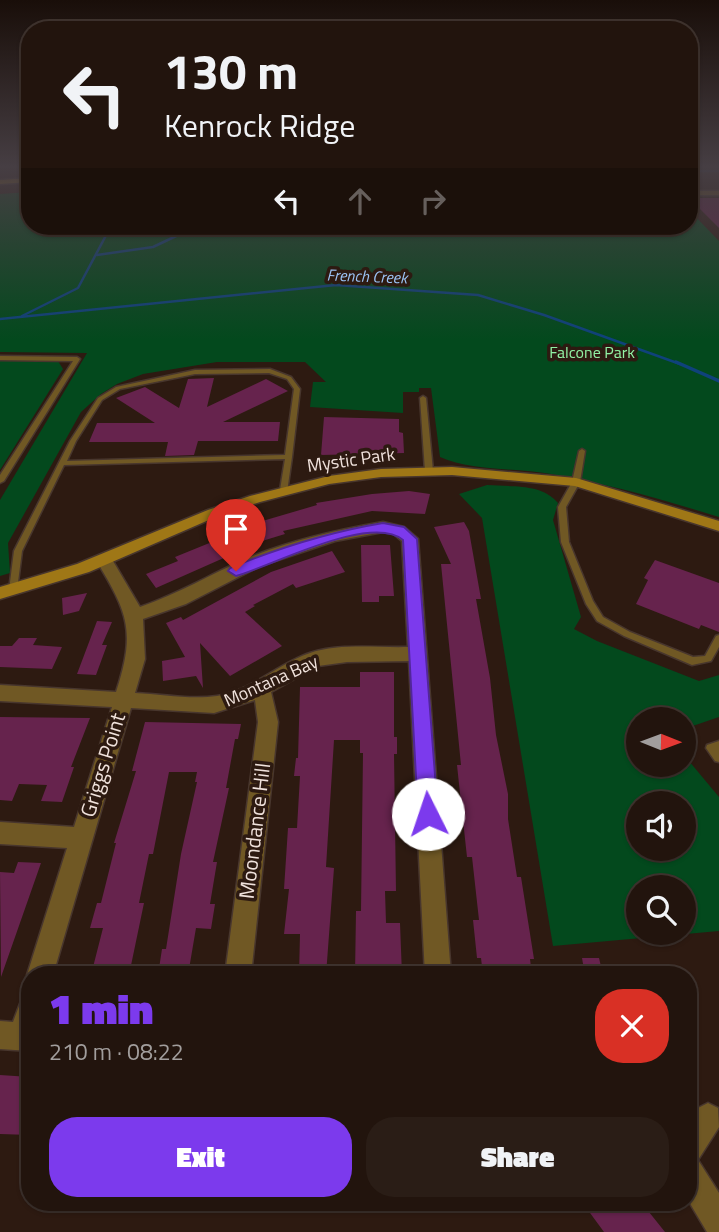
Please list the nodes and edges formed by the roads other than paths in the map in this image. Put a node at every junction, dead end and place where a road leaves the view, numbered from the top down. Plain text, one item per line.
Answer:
1 (0, 358) edge
2 (423, 398) dead end
3 (582, 451) dead end
4 (289, 457) junction
5 (62, 463) junction
6 (429, 471) junction
7 (0, 481) edge
8 (576, 482) junction
9 (285, 490) junction
10 (719, 526) edge
11 (104, 560) junction
12 (7, 592) edge
13 (136, 615) junction
14 (719, 638) edge
15 (417, 654) junction
16 (259, 690) junction
17 (0, 693) edge
18 (123, 701) junction
19 (719, 746) edge
20 (719, 758) edge
21 (0, 833) edge
22 (81, 838) junction
23 (43, 966) edge
24 (239, 966) edge
25 (437, 966) edge
26 (708, 1118) dead end
27 (697, 1135) edge
28 (697, 1186) edge
29 (719, 1222) edge

1 - 7 lane
2 - 6 lane
3 - 8 lane
4 - 5 lane
4 - 5 lane
4 - 9 lane
5 - 12 lane
6 - 8 street, Mystic Park
6 - 9 street, Mystic Park
8 - 10 street, Mystic Park
8 - 14 lane
9 - 11 street, Mystic Park
11 - 12 street, Mystic Park
11 - 13 street
13 - 15 street
13 - 18 street, Griggs Point
15 - 16 street, Montana Bay
15 - 25 street
16 - 18 street, Montana Bay
16 - 24 street, Moondance Hill
17 - 18 street, Montana Bay
18 - 22 street, Griggs Point
19 - 20 lane
21 - 22 street
22 - 23 street, Griggs Point
26 - 27 street
28 - 29 street

